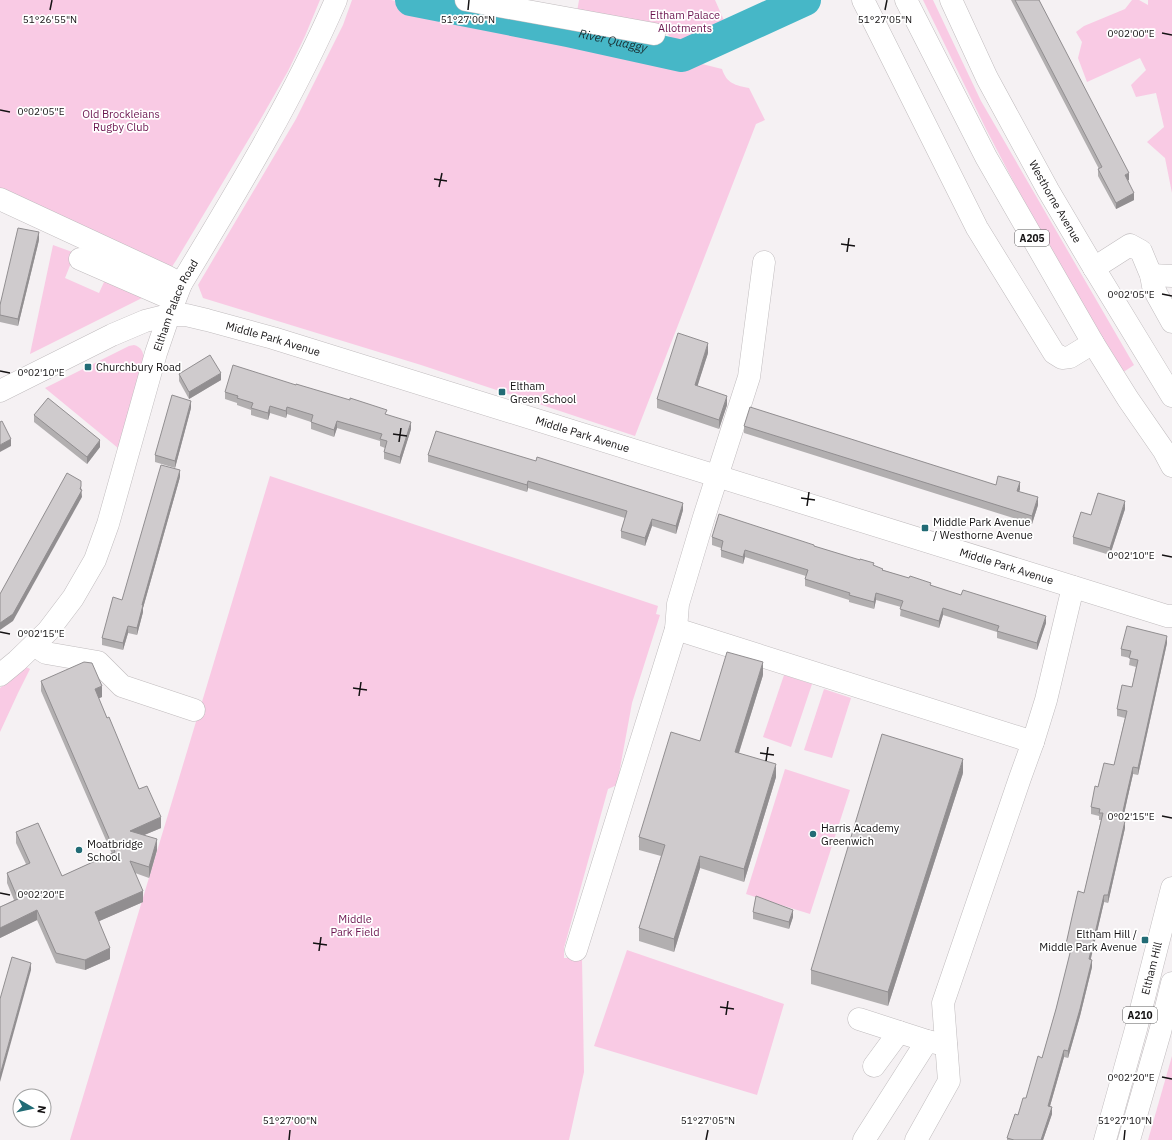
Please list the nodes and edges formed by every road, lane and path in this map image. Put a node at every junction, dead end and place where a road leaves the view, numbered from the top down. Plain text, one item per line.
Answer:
1 (336, 0) edge
2 (466, 0) edge
3 (863, 0) edge
4 (906, 0) edge
5 (951, 0) edge
6 (497, 3) edge
7 (654, 34) dead end
8 (0, 199) edge
9 (80, 259) dead end
10 (764, 262) dead end
11 (1094, 268) junction
12 (1166, 276) edge
13 (175, 300) junction
14 (1172, 322) edge
15 (1086, 348) junction
16 (0, 391) edge
17 (1172, 396) edge
18 (1172, 466) edge
19 (718, 476) junction
20 (1073, 587) junction
21 (1172, 616) edge
22 (676, 629) junction
23 (34, 645) junction
24 (0, 675) edge
25 (194, 710) dead end
26 (1033, 742) junction
27 (1172, 888) edge
28 (576, 950) dead end
29 (1172, 984) edge
30 (859, 1020) dead end
31 (900, 1032) junction
32 (937, 1043) junction
33 (874, 1066) dead end
34 (864, 1140) edge
35 (916, 1140) edge
36 (1105, 1140) edge
37 (1129, 1140) edge

1 - 13 main road, Eltham Palace Road
2 - 6 main road
3 - 15 main road
4 - 15 main road, A205
5 - 11 main road, Westhorne Avenue
6 - 7 main road
8 - 13 main road
9 - 13 main road
10 - 19 main road
11 - 12 main road
11 - 17 main road, Westhorne Avenue
12 - 14 main road
13 - 16 main road, Middle Park Avenue
13 - 19 main road, Middle Park Avenue
13 - 23 main road, Eltham Palace Road
15 - 18 main road, A205
19 - 20 main road, Middle Park Avenue
19 - 22 main road
20 - 21 main road, Middle Park Avenue
20 - 26 main road
22 - 26 main road
22 - 28 main road
23 - 24 main road, Eltham Palace Road
23 - 25 main road
26 - 32 main road
27 - 36 main road, Eltham Hill / A210
29 - 37 main road, Eltham Hill / A210
30 - 31 main road
31 - 32 main road
31 - 33 main road
32 - 34 main road
32 - 35 main road

